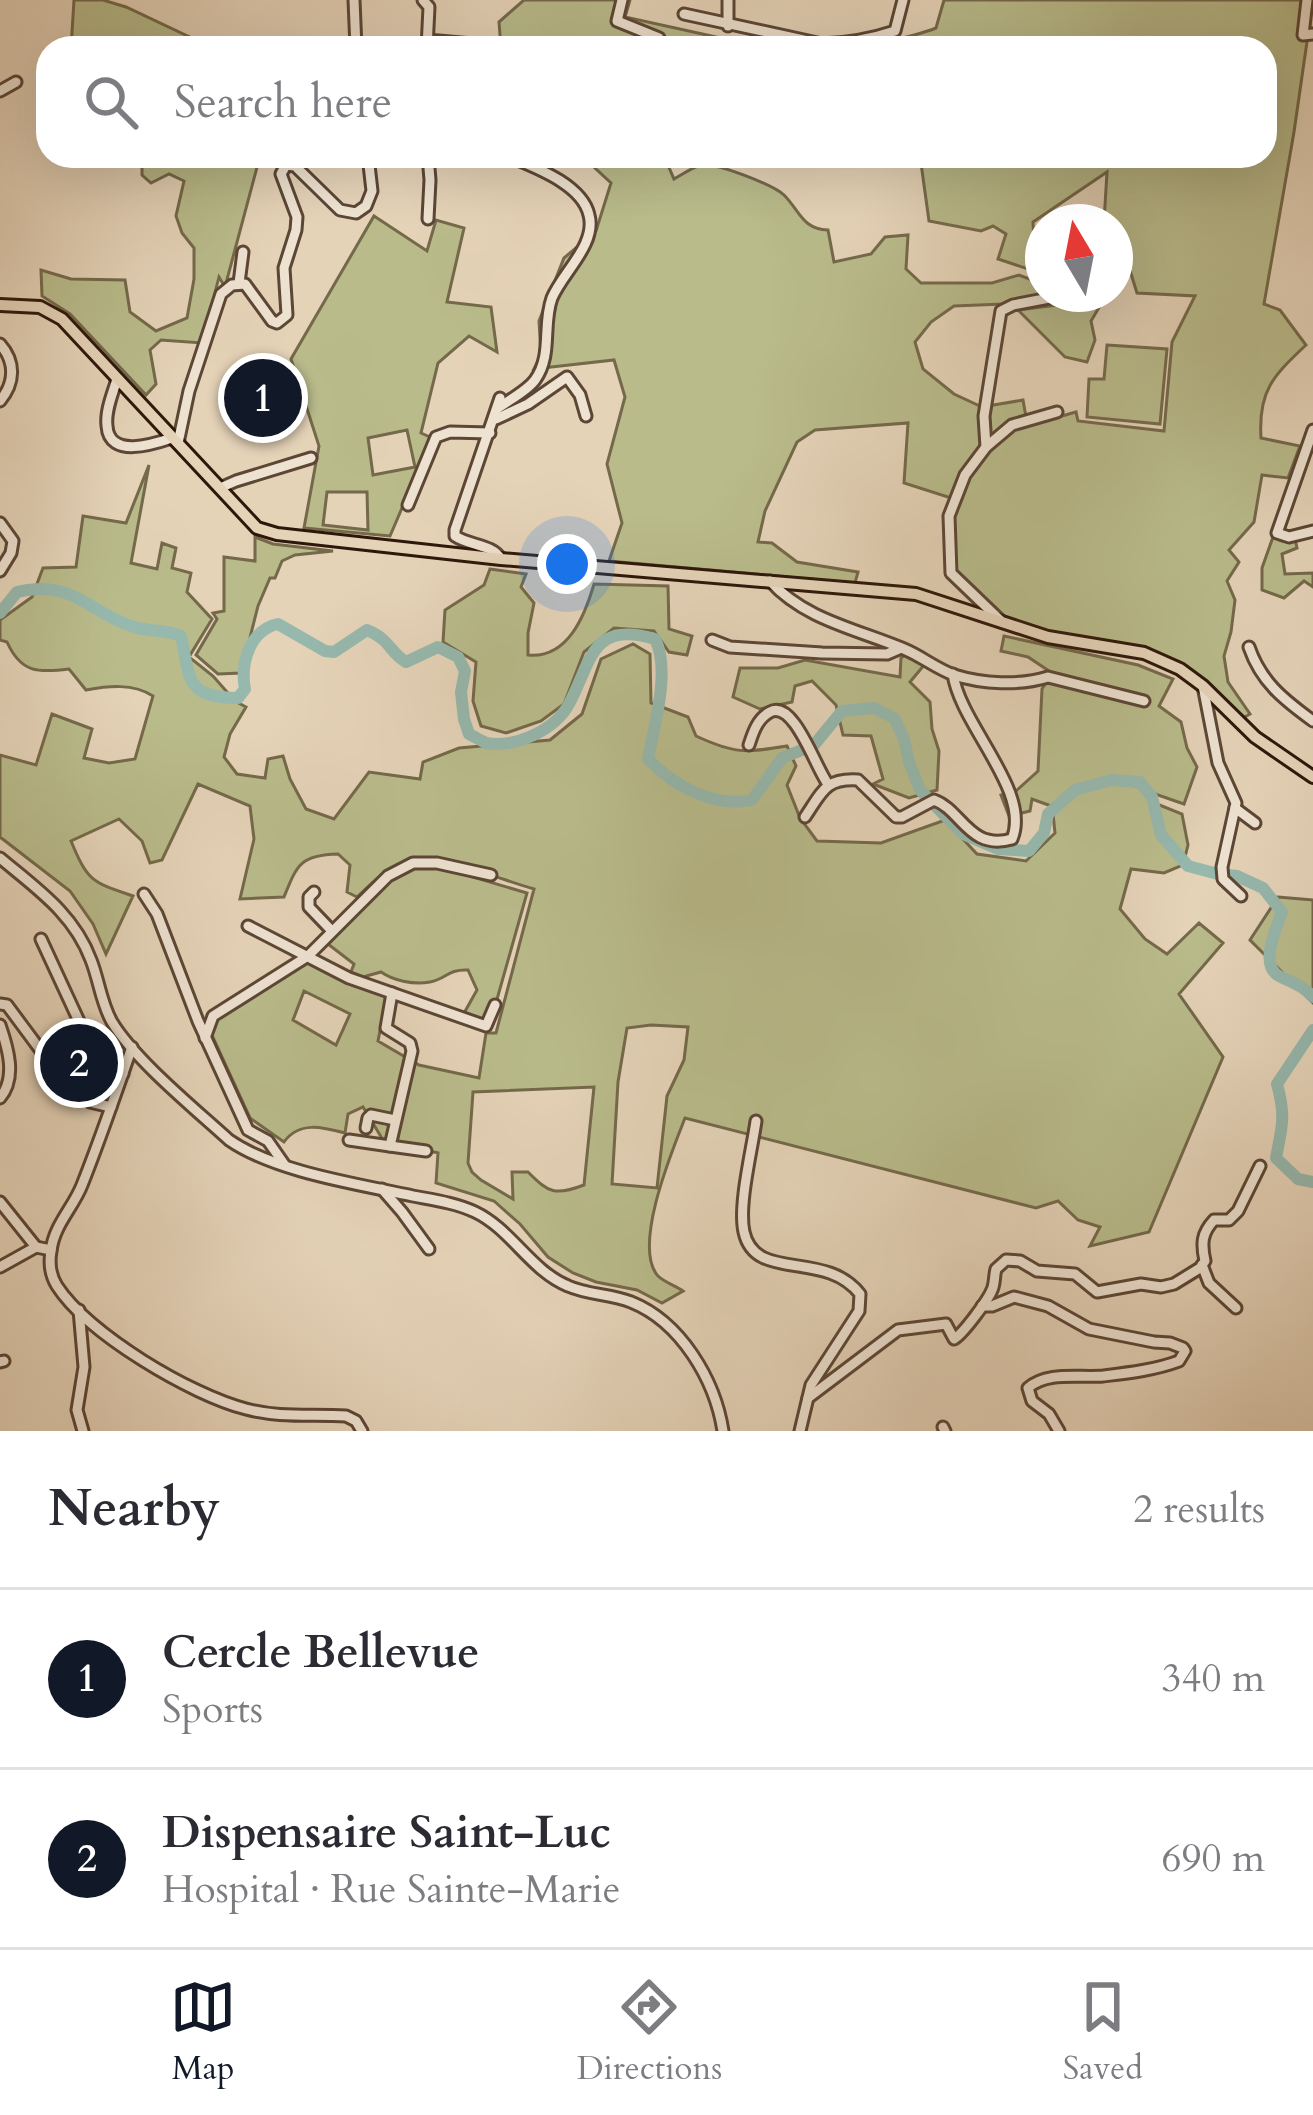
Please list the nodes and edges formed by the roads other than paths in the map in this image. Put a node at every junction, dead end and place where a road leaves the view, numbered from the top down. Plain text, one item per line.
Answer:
1 (354, 0) edge
2 (441, 0) edge
3 (622, 0) edge
4 (728, 0) edge
5 (903, 0) edge
6 (1307, 0) edge
7 (426, 4) edge
8 (684, 14) dead end
9 (728, 26) junction
10 (1308, 35) edge
11 (356, 36) edge
12 (427, 36) edge
13 (654, 36) edge
14 (790, 36) edge
15 (882, 36) edge
16 (16, 82) dead end
17 (0, 91) edge
18 (283, 168) edge
19 (298, 168) edge
20 (369, 168) edge
21 (428, 168) edge
22 (531, 168) edge
23 (428, 219) dead end
24 (243, 252) dead end
25 (239, 283) junction
26 (1025, 303) edge
27 (0, 305) edge
28 (0, 344) edge
29 (117, 379) junction
30 (0, 401) edge
31 (1057, 412) dead end
32 (586, 416) dead end
33 (494, 420) junction
34 (1313, 430) edge
35 (490, 433) junction
36 (175, 441) junction
37 (986, 447) junction
38 (311, 458) dead end
39 (220, 488) junction
40 (407, 505) dead end
41 (0, 523) edge
42 (1313, 531) edge
43 (501, 559) junction
44 (0, 571) edge
45 (770, 581) junction
46 (1004, 624) junction
47 (712, 640) dead end
48 (1249, 647) dead end
49 (901, 648) junction
50 (953, 674) junction
51 (1203, 686) junction
52 (1144, 701) dead end
53 (1313, 721) edge
54 (749, 746) dead end
55 (1313, 777) edge
56 (828, 784) junction
57 (1234, 808) junction
58 (805, 817) dead end
59 (1255, 823) dead end
60 (0, 858) edge
61 (491, 875) dead end
62 (314, 892) dead end
63 (144, 894) dead end
64 (1241, 896) dead end
65 (248, 926) dead end
66 (332, 931) junction
67 (41, 939) dead end
68 (308, 956) junction
69 (392, 993) junction
70 (0, 1004) edge
71 (495, 1005) dead end
72 (0, 1025) edge
73 (205, 1038) junction
74 (132, 1047) junction
75 (123, 1073) junction
76 (0, 1098) edge
77 (111, 1107) junction
78 (395, 1120) junction
79 (756, 1120) dead end
80 (366, 1128) dead end
81 (350, 1140) dead end
82 (390, 1146) junction
83 (426, 1151) dead end
84 (284, 1164) junction
85 (1260, 1166) dead end
86 (382, 1189) junction
87 (0, 1202) edge
88 (36, 1247) junction
89 (428, 1249) dead end
90 (51, 1250) junction
91 (1202, 1265) junction
92 (0, 1267) edge
93 (982, 1306) junction
94 (1236, 1308) dead end
95 (79, 1310) junction
96 (808, 1398) junction
97 (271, 1414) junction
98 (300, 1416) junction
99 (82, 1431) edge
100 (276, 1431) edge
101 (305, 1431) edge
102 (362, 1431) edge
103 (724, 1431) edge
104 (800, 1431) edge
105 (1059, 1431) edge

1 - 11 street
2 - 7 street
3 - 13 street
4 - 9 street
5 - 15 street
6 - 10 street
7 - 12 street
8 - 9 street
9 - 14 street
16 - 17 street
18 - 25 street
19 - 20 street
21 - 23 street
22 - 33 street
24 - 25 street
25 - 36 street
26 - 37 street
27 - 29 main road
28 - 30 street
29 - 36 main road
29 - 36 street
31 - 37 street
32 - 33 street
33 - 35 street
34 - 42 street
35 - 40 street
35 - 43 street
36 - 39 main road
37 - 46 street
38 - 39 street
39 - 43 main road
41 - 44 street
43 - 45 main road
45 - 46 main road
45 - 49 street
46 - 51 main road
47 - 49 street
48 - 53 street
49 - 50 street
50 - 52 street
50 - 56 street
51 - 55 main road
51 - 57 street
54 - 56 street
56 - 58 street
57 - 59 street
57 - 64 street
60 - 74 street
61 - 66 street
62 - 66 street
63 - 73 street
65 - 68 street
66 - 68 street
67 - 75 street
68 - 69 street
68 - 73 street
69 - 71 street
69 - 78 street
70 - 77 street
72 - 76 street
73 - 84 street
74 - 75 street
74 - 84 street
75 - 77 street
77 - 90 street
78 - 80 street
78 - 82 street
79 - 96 street
81 - 82 street
82 - 83 street
84 - 86 street
85 - 91 street
86 - 89 street
86 - 103 street
87 - 88 street
88 - 90 street
88 - 92 street
90 - 95 street
91 - 93 street
91 - 94 street
93 - 96 street
93 - 105 street
95 - 97 street
95 - 99 street
96 - 104 street
97 - 98 street
97 - 100 street
98 - 101 street
98 - 102 street

